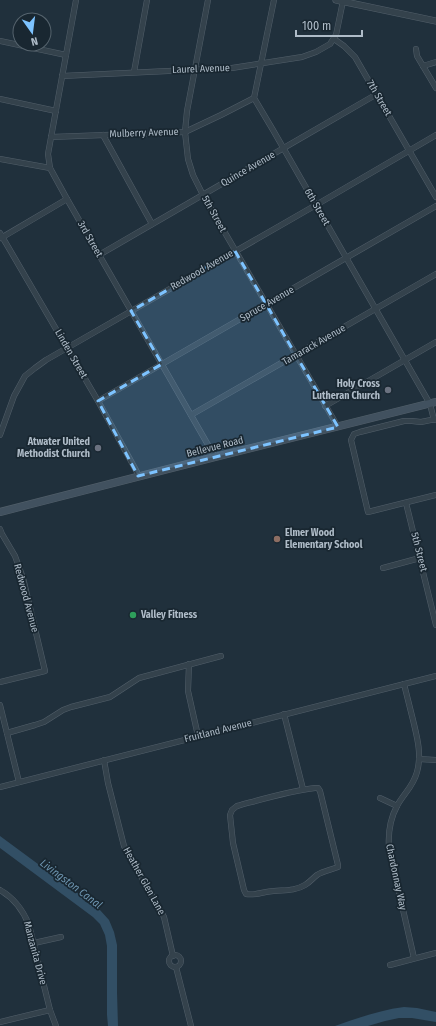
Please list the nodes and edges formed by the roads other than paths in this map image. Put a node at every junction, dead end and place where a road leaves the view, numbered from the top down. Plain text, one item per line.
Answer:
1 (74, 0) edge
2 (148, 0) edge
3 (208, 0) edge
4 (274, 0) edge
5 (336, 0) edge
6 (343, 2) junction
7 (436, 21) edge
8 (334, 39) junction
9 (0, 41) edge
10 (416, 49) dead end
11 (66, 55) junction
12 (436, 62) edge
13 (261, 63) junction
14 (423, 66) junction
15 (195, 70) junction
16 (134, 72) junction
17 (62, 76) junction
18 (436, 88) edge
19 (377, 94) junction
20 (254, 98) junction
21 (0, 99) edge
22 (56, 111) junction
23 (185, 132) junction
24 (102, 135) junction
25 (436, 135) edge
26 (51, 137) junction
27 (284, 148) junction
28 (409, 150) junction
29 (0, 159) edge
30 (50, 168) junction
31 (203, 195) junction
32 (436, 197) edge
33 (67, 200) junction
34 (316, 205) junction
35 (436, 206) edge
36 (152, 224) junction
37 (1, 236) edge
38 (235, 251) junction
39 (99, 255) junction
40 (347, 258) junction
41 (436, 274) edge
42 (266, 304) junction
43 (376, 309) junction
44 (131, 311) junction
45 (436, 342) edge
46 (67, 348) junction
47 (296, 355) junction
48 (405, 360) junction
49 (162, 364) junction
50 (98, 401) junction
51 (433, 403) edge
52 (325, 406) junction
53 (191, 415) junction
54 (435, 419) edge
55 (338, 427) junction
56 (0, 435) edge
57 (215, 457) junction
58 (138, 476) junction
59 (436, 495) edge
60 (406, 502) junction
61 (0, 512) edge
62 (0, 529) edge
63 (420, 558) junction
64 (383, 568) dead end
65 (436, 625) edge
66 (221, 656) dead end
67 (189, 664) junction
68 (436, 676) edge
69 (0, 682) edge
70 (404, 684) junction
71 (0, 705) edge
72 (284, 714) junction
73 (7, 733) junction
74 (198, 736) junction
75 (419, 759) junction
76 (104, 760) junction
77 (436, 760) edge
78 (19, 782) junction
79 (0, 787) edge
80 (303, 789) junction
81 (380, 798) dead end
82 (397, 806) junction
83 (0, 890) edge
84 (61, 937) dead end
85 (34, 943) junction
86 (436, 953) edge
87 (414, 958) junction
88 (390, 964) dead end
89 (50, 1010) junction
90 (0, 1022) edge
91 (56, 1026) edge
92 (191, 1026) edge

1 - 11 street, 3rd Street
2 - 16 street
3 - 15 street, 5th Street
4 - 13 street
5 - 6 street
6 - 7 street
6 - 8 street
8 - 13 street, Laurel Avenue
8 - 19 street, 7th Street
9 - 11 street
10 - 14 street
11 - 17 street, 3rd Street
12 - 14 street
13 - 15 street, Laurel Avenue
13 - 20 street
14 - 18 street
15 - 16 street, Laurel Avenue
15 - 23 street, 5th Street
16 - 17 street, Laurel Avenue
17 - 22 street, 3rd Street
19 - 27 street, Quince Avenue
19 - 28 street, 7th Street
20 - 23 street, Mulberry Avenue
20 - 27 street, 6th Street
21 - 22 street
22 - 26 street, 3rd Street
23 - 24 street, Mulberry Avenue
23 - 31 street, 5th Street
24 - 26 street, Mulberry Avenue
24 - 36 street
25 - 28 street, Redwood Avenue
26 - 30 street, 3rd Street
27 - 31 street, Quince Avenue
27 - 34 street, 6th Street
28 - 32 street, 7th Street
28 - 34 street, Redwood Avenue
29 - 30 street
30 - 33 street, 3rd Street
31 - 36 street, Quince Avenue
31 - 38 street, 5th Street
33 - 37 street
33 - 39 street, 3rd Street
34 - 38 street, Redwood Avenue
34 - 40 street, 6th Street
35 - 40 street, Spruce Avenue
36 - 39 street, Quince Avenue
37 - 46 street, Linden Street
38 - 42 street, 5th Street
38 - 44 street, Redwood Avenue
39 - 44 street, 3rd Street
40 - 42 street, Spruce Avenue
40 - 43 street, 6th Street
41 - 43 street, Tamarack Avenue
42 - 47 street, 5th Street
42 - 49 street, Spruce Avenue
43 - 47 street, Tamarack Avenue
43 - 48 street, 6th Street
44 - 46 street, Redwood Avenue
44 - 49 street, 3rd Street
45 - 48 street
46 - 50 street, Linden Street
46 - 56 street, Redwood Avenue
47 - 52 street, 5th Street
47 - 53 street, Tamarack Avenue
48 - 51 street, 6th Street
48 - 52 street
49 - 50 street, Spruce Avenue
49 - 53 street, 3rd Street
50 - 58 street, Linden Street
51 - 54 street, 6th Street
51 - 55 main road, Bellevue Road
52 - 55 street, 5th Street
53 - 57 street, 3rd Street
54 - 60 street
55 - 57 main road, Bellevue Road
57 - 58 main road, Bellevue Road
58 - 61 main road, Bellevue Road
59 - 60 street
60 - 63 street, 5th Street
62 - 69 street, Redwood Avenue
63 - 64 street
63 - 65 street, 5th Street
66 - 67 street
67 - 73 street
67 - 74 street
68 - 70 street, Fruitland Avenue
70 - 72 street, Fruitland Avenue
70 - 75 street, Chardonnay Way
71 - 73 street
72 - 74 street, Fruitland Avenue
72 - 80 street
73 - 78 street
74 - 76 street, Fruitland Avenue
75 - 77 street
75 - 82 street, Chardonnay Way
76 - 78 street, Fruitland Avenue
76 - 92 street, Heather Glen Lane
78 - 79 street, Fruitland Avenue
80 - 80 street
81 - 82 street
82 - 87 street, Chardonnay Way
83 - 85 street, Manzanita Drive
84 - 85 street
85 - 89 street, Manzanita Drive
86 - 87 street
87 - 88 street
89 - 90 street
89 - 91 street, Manzanita Drive

